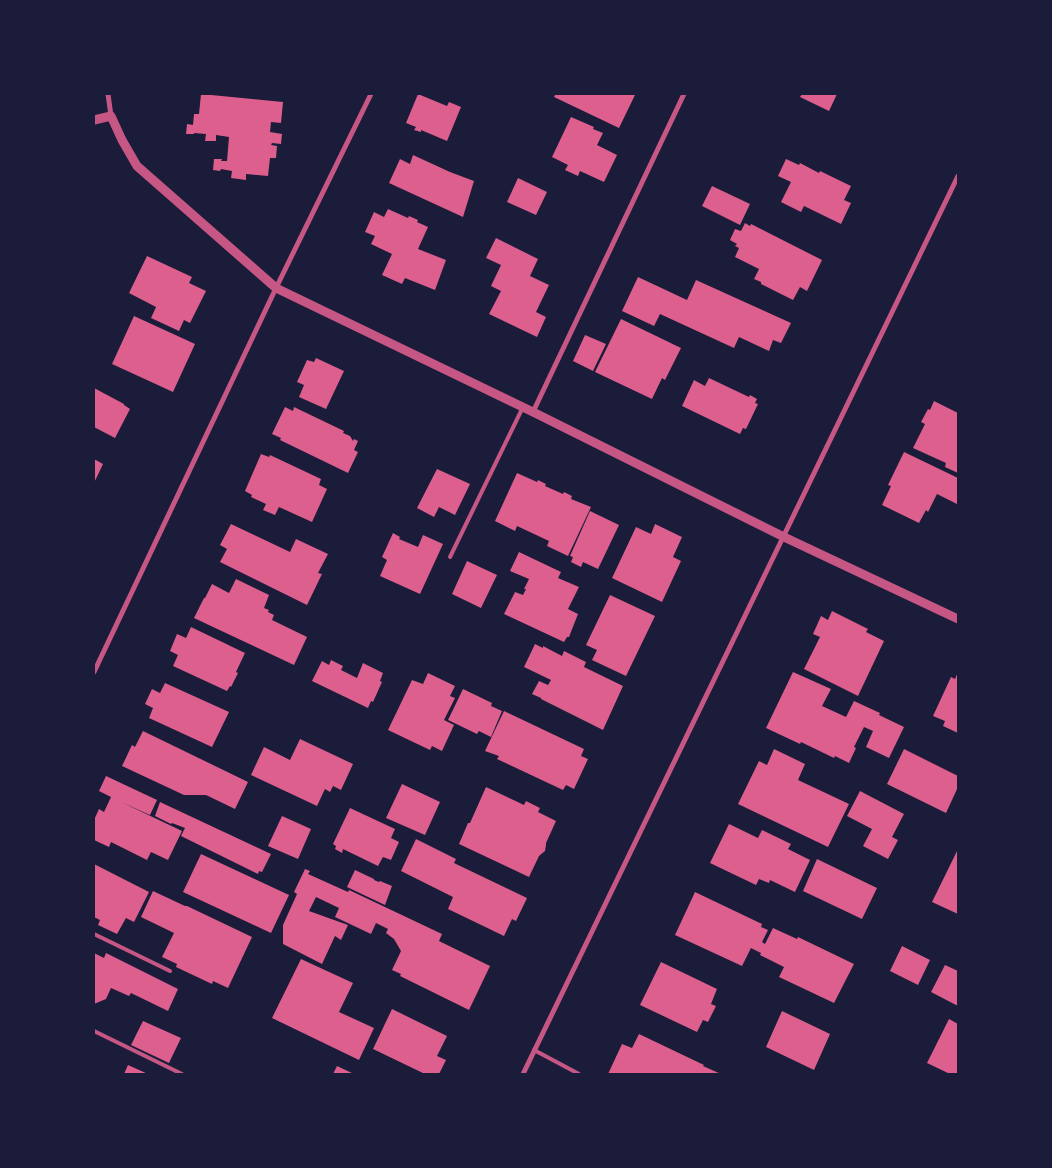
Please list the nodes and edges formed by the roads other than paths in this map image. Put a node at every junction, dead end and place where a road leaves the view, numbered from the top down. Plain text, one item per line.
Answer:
1 (108, 94) edge
2 (371, 94) edge
3 (684, 94) edge
4 (111, 116) junction
5 (94, 120) edge
6 (958, 176) edge
7 (276, 288) junction
8 (523, 407) junction
9 (533, 412) junction
10 (784, 537) junction
11 (450, 557) dead end
12 (958, 619) edge
13 (94, 672) edge
14 (94, 934) edge
15 (170, 971) dead end
16 (94, 1031) edge
17 (534, 1050) junction
18 (182, 1074) edge
19 (523, 1074) edge
20 (579, 1074) edge

1 - 4 street
2 - 7 street
3 - 9 street
4 - 5 street
4 - 7 street
6 - 10 street
7 - 8 street
7 - 13 street
8 - 9 street
8 - 11 lane
9 - 10 street
10 - 12 street
10 - 17 street
14 - 15 lane
16 - 18 lane
17 - 19 street
17 - 20 lane

